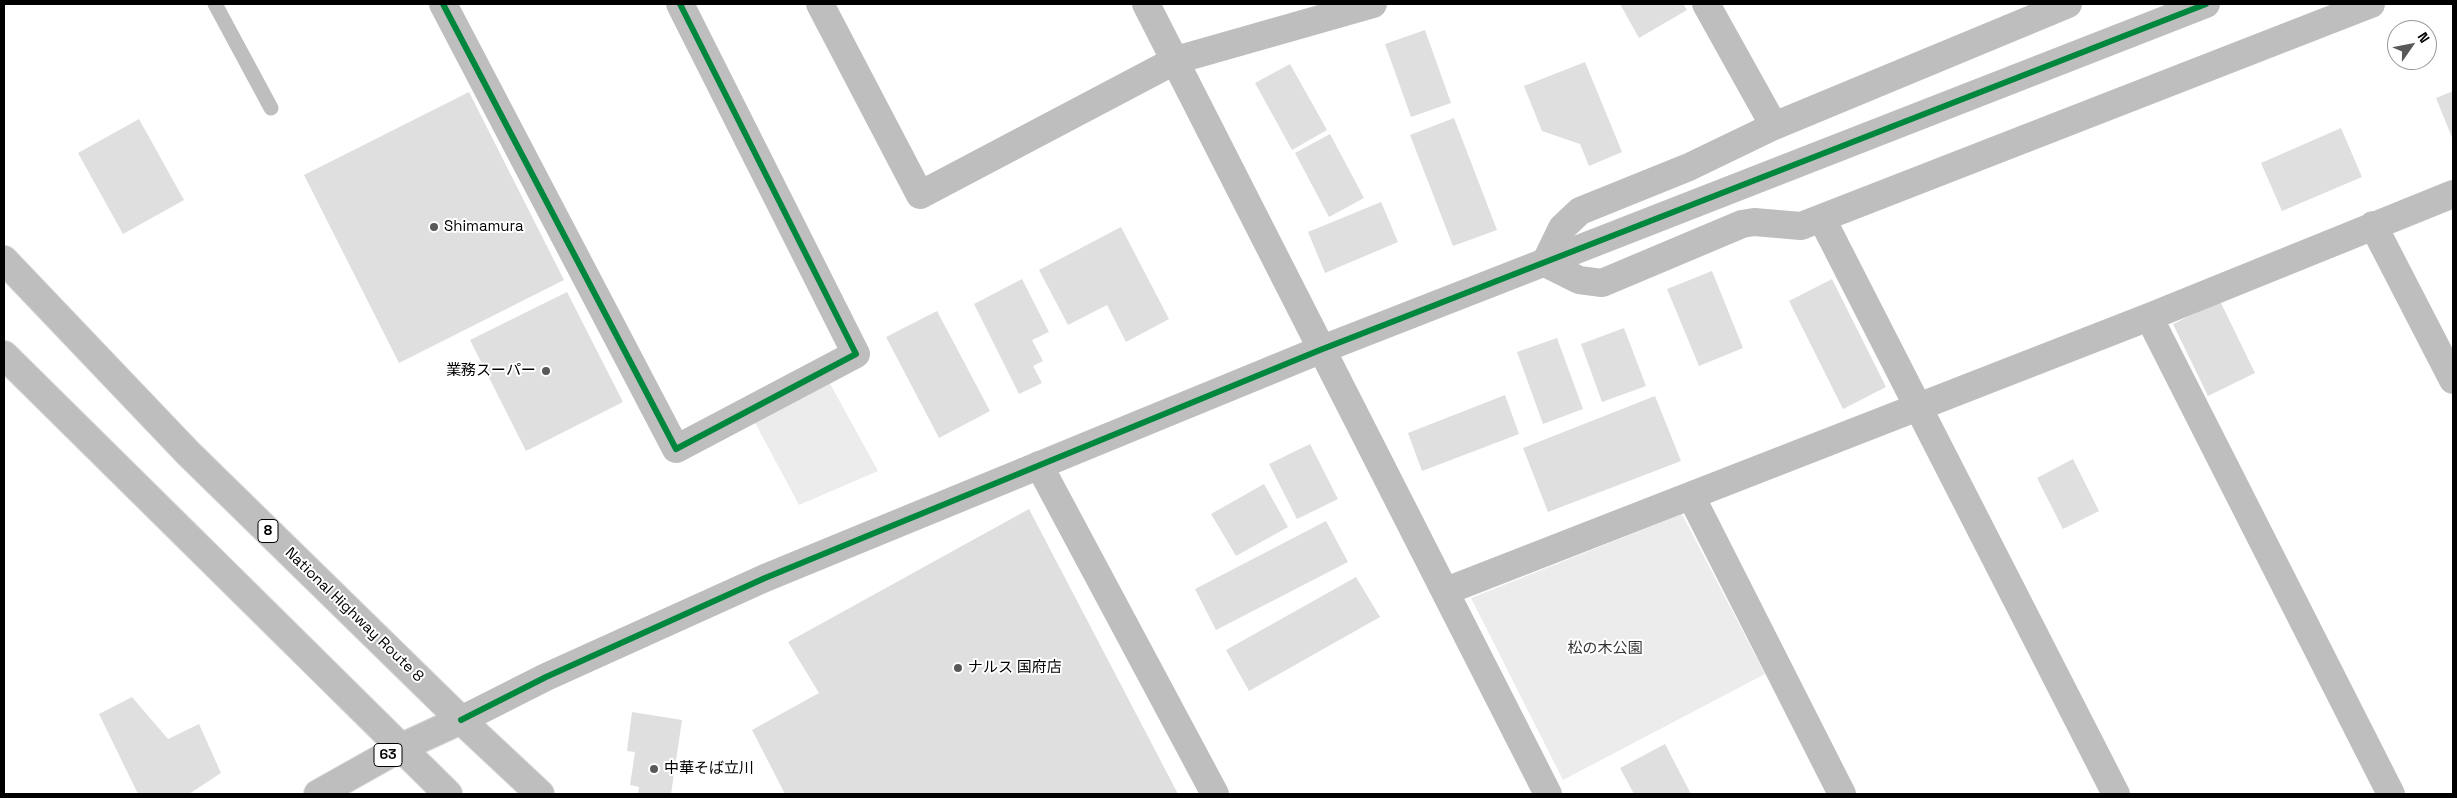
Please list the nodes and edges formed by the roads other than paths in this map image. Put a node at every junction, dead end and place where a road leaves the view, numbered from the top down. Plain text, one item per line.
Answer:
1 (215, 4) edge
2 (443, 4) edge
3 (680, 4) edge
4 (820, 4) edge
5 (1146, 4) edge
6 (1373, 4) edge
7 (1706, 4) edge
8 (2068, 4) edge
9 (2206, 4) edge
10 (2371, 4) edge
11 (1176, 60) junction
12 (271, 108) dead end
13 (1774, 126) junction
14 (2453, 194) edge
15 (1822, 219) junction
16 (2373, 226) junction
17 (4, 260) edge
18 (1545, 263) junction
19 (2149, 317) junction
20 (1320, 350) junction
21 (4, 355) edge
22 (2453, 380) edge
23 (1917, 406) junction
24 (1039, 466) junction
25 (1691, 496) junction
26 (1446, 591) junction
27 (460, 720) junction
28 (400, 748) junction
29 (318, 794) edge
30 (448, 794) edge
31 (540, 794) edge
32 (1215, 794) edge
33 (1548, 794) edge
34 (1842, 794) edge
35 (2116, 794) edge
36 (2391, 794) edge

1 - 12 lane
2 - 3 main road
4 - 11 main road
5 - 11 main road
6 - 11 main road
7 - 13 main road
8 - 13 main road
9 - 18 main road
10 - 15 main road
11 - 20 main road
13 - 18 main road
14 - 16 main road
15 - 18 main road
15 - 23 main road
16 - 19 main road
16 - 22 main road
17 - 27 main road, National Highway Route 8 / 8
18 - 20 main road
19 - 23 main road
19 - 36 main road
20 - 24 main road
20 - 26 main road
21 - 28 main road
23 - 25 main road
23 - 35 main road
24 - 27 main road
24 - 32 main road
25 - 26 main road
25 - 34 main road
26 - 33 main road
27 - 28 main road, 63
27 - 31 main road, National Highway Route 8 / 8
28 - 29 main road, 63
28 - 30 main road

